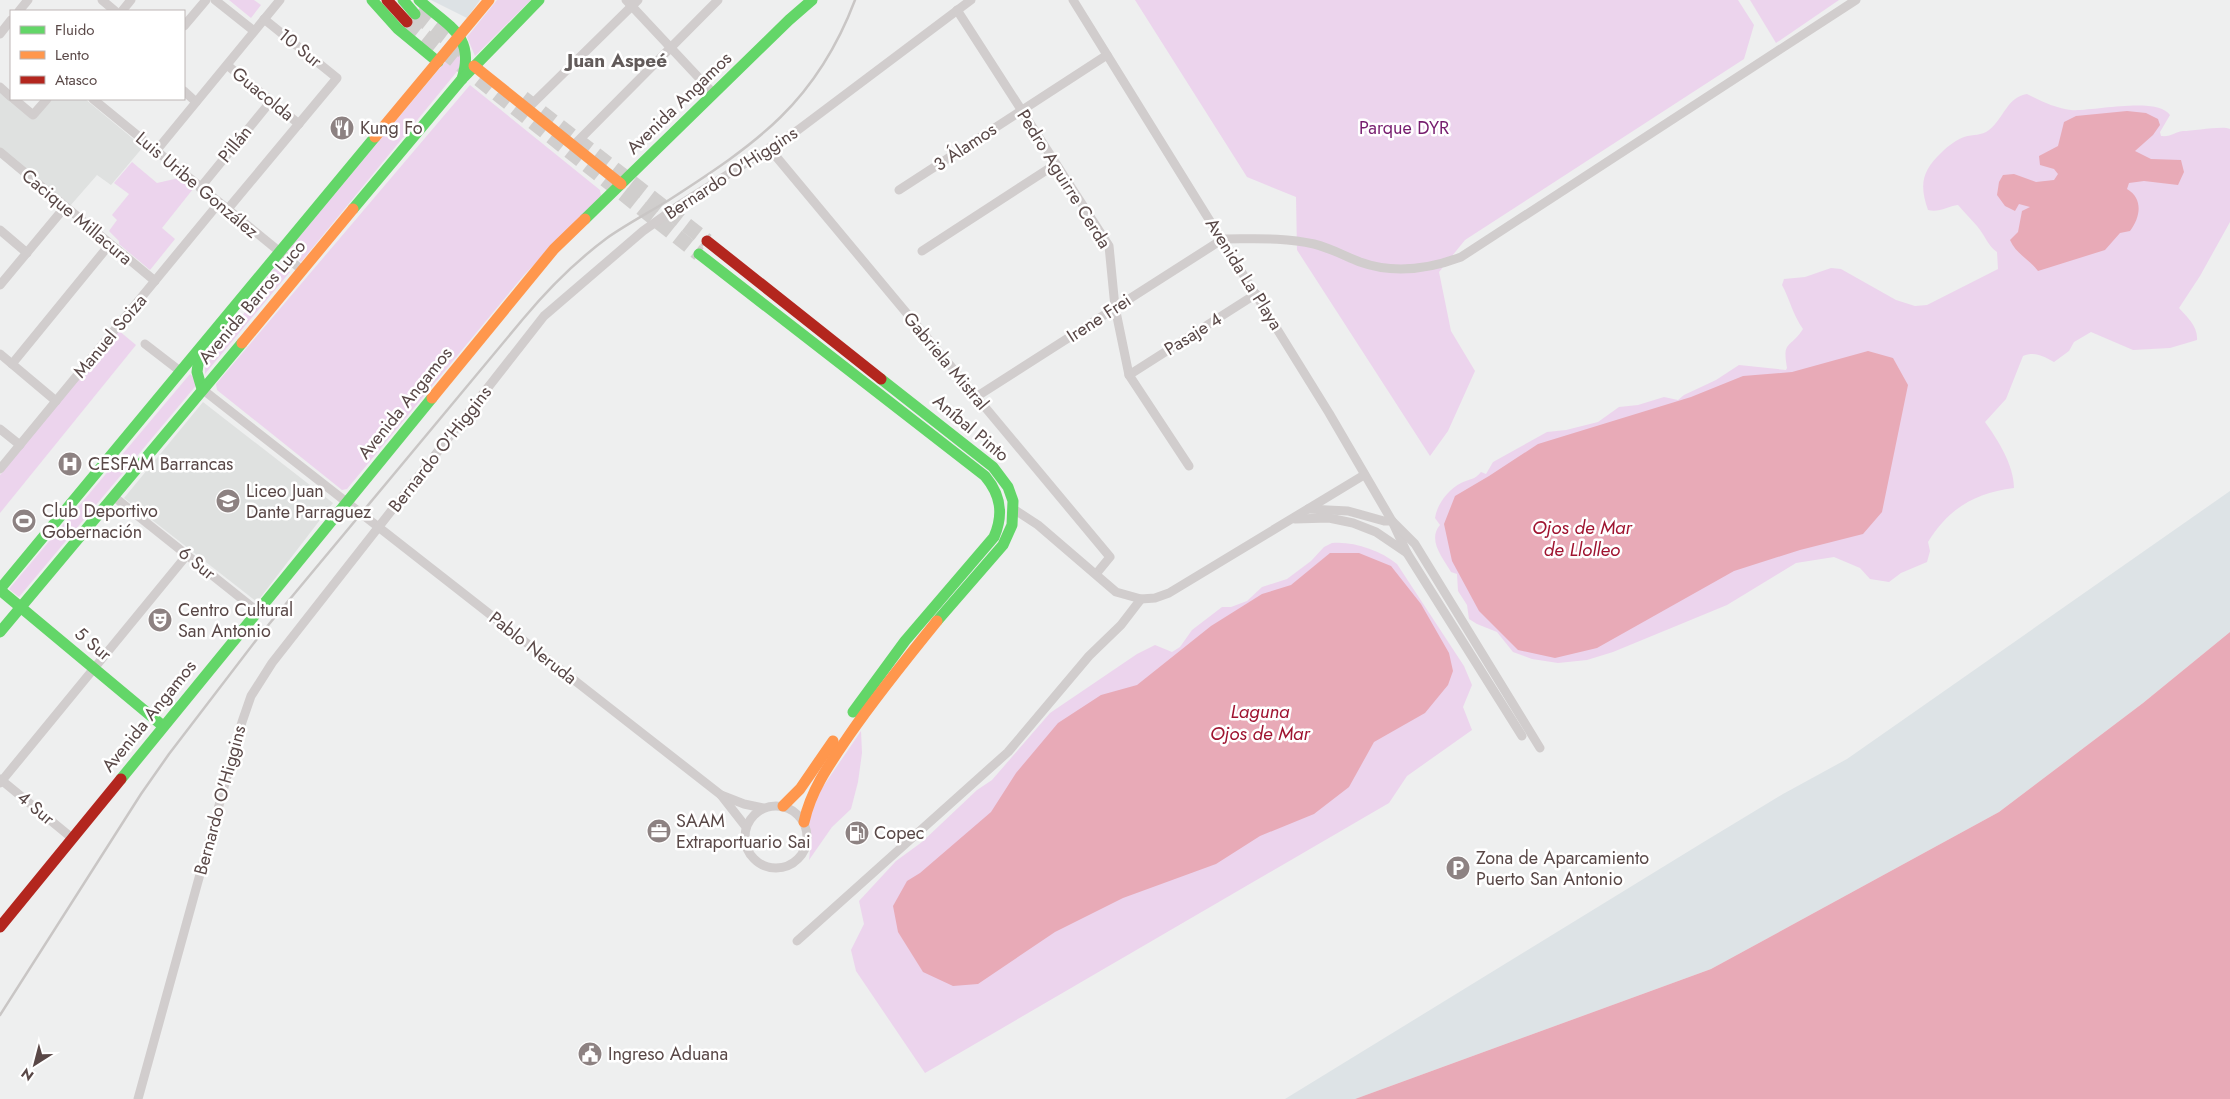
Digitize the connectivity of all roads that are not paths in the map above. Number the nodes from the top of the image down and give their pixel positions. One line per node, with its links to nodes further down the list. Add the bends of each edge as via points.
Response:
1 (28, 0): 19 (street)
2 (102, 0): 20 (street)
3 (132, 0): 21 (street)
4 (206, 0): 27 (street)
5 (215, 0): 28 (street, 10 Sur)
6 (280, 0): 24 (street)
7 (372, 0): 33 (main road, via 398,29)
8 (387, 0): 26 (main road)
9 (403, 0): 23 (main road)
10 (419, 0): 30 (main road)
11 (488, 0): 30 (main road, Avenida Barros Luco)
12 (539, 0): 35 (main road, Avenida Barros Luco)
13 (718, 0): 31 (street)
14 (812, 0): 39 (main road, Avenida Angamos)
15 (970, 0): 22 (street, Bernardo O'Higgins)
16 (1073, 0): 32 (street, Avenida La Playa)
17 (1856, 0): 61 (street, via 1461,257 1425,267 1399,268 1373,265 1300,241 1271,238)
18 (632, 2): 31 (street); 46 (street)
19 (20, 10)
20 (114, 10)
21 (123, 10)
22 (957, 10): 47 (street, Pedro Aguirre Cerda); 50 (street, Bernardo O'Higgins, via 798,130)
23 (415, 14)
24 (264, 19): 28 (street); 48 (street, 10 Sur, via 337,78)
25 (10, 21): 29 (street)
26 (406, 22)
27 (185, 25)
28 (254, 31): 34 (street)
29 (0, 34)
30 (460, 35): 33 (main road, Avenida Barros Luco); 36 (main road, via 468,54)
31 (671, 48): 39 (street); 49 (street)
32 (1107, 55): 47 (street, 3 Álamos); 61 (street, Avenida La Playa)
33 (438, 62): 65 (main road, Avenida Barros Luco)
34 (227, 65): 44 (street, Guacolda); 45 (street)
35 (474, 66): 36 (main road, Avenida Barros Luco); 46 (main road)
36 (462, 79): 68 (main road, Avenida Barros Luco)
37 (0, 88): 40 (street)
38 (185, 92): 45 (street)
39 (714, 94): 54 (main road, Avenida Angamos)
40 (10, 96)
41 (15, 100): 42 (street, via 33,115)
42 (46, 100)
43 (94, 100): 52 (street, Luis Uribe González)
44 (271, 101): 48 (street, Guacolda); 55 (street, Pillán)
45 (196, 102): 52 (street)
46 (527, 109): 49 (main road)
47 (1021, 109): 53 (street, Pedro Aguirre Cerda); 56 (street, 3 Álamos)
48 (299, 124): 59 (street)
49 (573, 146): 54 (main road)
50 (769, 148): 80 (street, Gabriela Mistral); 94 (street, Bernardo O'Higgins, via 643,231 544,316)
51 (0, 152): 58 (street, Cacique Millacura)
52 (156, 152): 55 (street, Luis Uribe González)
53 (1056, 164): 64 (street); 72 (street, Pedro Aguirre Cerda, via 1110,246)
54 (621, 184): 88 (main road, Avenida Angamos, via 554,249)
55 (200, 188): 57 (street, Luis Uribe González)
56 (899, 190)
57 (219, 203): 59 (street, Luis Uribe González); 69 (street, Manuel Soiza)
58 (65, 207): 63 (street, Cacique Millacura); 66 (street)
59 (228, 210): 65 (street, Luis Uribe González)
60 (0, 230): 66 (street)
61 (1223, 240): 71 (street, Avenida La Playa); 72 (street, Irene Frei)
62 (707, 241): 91 (main road, Aníbal Pinto, via 993,467 1009,487)
63 (110, 244): 69 (street, Cacique Millacura); 76 (street)
64 (922, 251)
65 (278, 252): 68 (street, Luis Uribe González); 74 (main road, Avenida Barros Luco)
66 (27, 253): 70 (street)
67 (700, 254): 89 (main road, Aníbal Pinto, via 985,476 995,488)
68 (302, 270): 79 (main road, Avenida Barros Luco)
69 (155, 281): 81 (street, Manuel Soiza)
70 (0, 286)
71 (1256, 294): 78 (street, Pasaje 4); 86 (street, Avenida La Playa)
72 (1116, 307): 78 (street, Pedro Aguirre Cerda); 80 (street, Irene Frei)
73 (145, 344): 77 (street)
74 (201, 346): 77 (main road, Avenida Barros Luco); 79 (main road, via 197,366)
75 (0, 354): 76 (street)
76 (12, 364): 81 (street)
77 (180, 371): 98 (main road, Avenida Barros Luco)
78 (1129, 375): 84 (street, Pedro Aguirre Cerda)
79 (202, 390): 87 (main road, Avenida Barros Luco); 88 (street, Pablo Neruda)
80 (976, 397): 97 (street, Gabriela Mistral, via 1110,557)
81 (56, 401): 83 (street, Manuel Soiza)
82 (0, 428): 83 (street)
83 (20, 445): 85 (street, Manuel Soiza)
84 (1189, 466)
85 (0, 469)
86 (1364, 475): 90 (street); 93 (street, Avenida La Playa)
87 (114, 496): 96 (street, 6 Sur); 100 (main road, Avenida Barros Luco)
88 (346, 502): 94 (street, Pablo Neruda); 101 (main road, Avenida Angamos)
89 (1000, 503): 91 (main road); 109 (main road, via 1000,524 994,537 893,656 809,778)
90 (1308, 509): 92 (street); 93 (street, via 1348,511)
91 (1014, 510): 97 (street, via 1038,525); 111 (main road, Aníbal Pinto, via 1012,526 1000,550 924,635 870,705 812,792)
92 (1290, 519): 95 (street, via 1317,517 1353,523 1387,538); 99 (street, via 1169,593)
93 (1392, 521): 95 (street, Avenida La Playa); 106 (street, via 1415,544)
94 (378, 527): 108 (street, Pablo Neruda); 116 (street, Bernardo O'Higgins, via 264,673 251,696)
95 (1406, 553): 105 (street)
96 (187, 555): 101 (street, 6 Sur); 103 (street)
97 (1096, 574): 99 (street, via 1116,592)
98 (0, 589): 100 (main road, 5 Sur)
99 (1141, 599): 115 (street, via 1008,752)
100 (21, 607): 102 (main road, Avenida Barros Luco); 103 (main road, 5 Sur)
101 (257, 611): 104 (main road, Avenida Angamos)
102 (0, 632)
103 (94, 668): 104 (main road, 5 Sur); 107 (street)
104 (163, 726): 113 (main road, Avenida Angamos)
105 (1522, 736)
106 (1540, 748)
107 (1, 781): 113 (street, 4 Sur)
108 (721, 795): 110 (street, Pablo Neruda); 112 (street, Pablo Neruda)
109 (783, 806): 110 (street); 111 (street)
110 (763, 808): 112 (street, via 752,816)
111 (804, 822): 112 (street, via 807,834 803,852 790,864 778,868 765,866 750,854 745,841)
112 (746, 827)
113 (72, 838): 114 (main road, Avenida Angamos)
114 (0, 927)
115 (797, 941)
116 (138, 1099)

